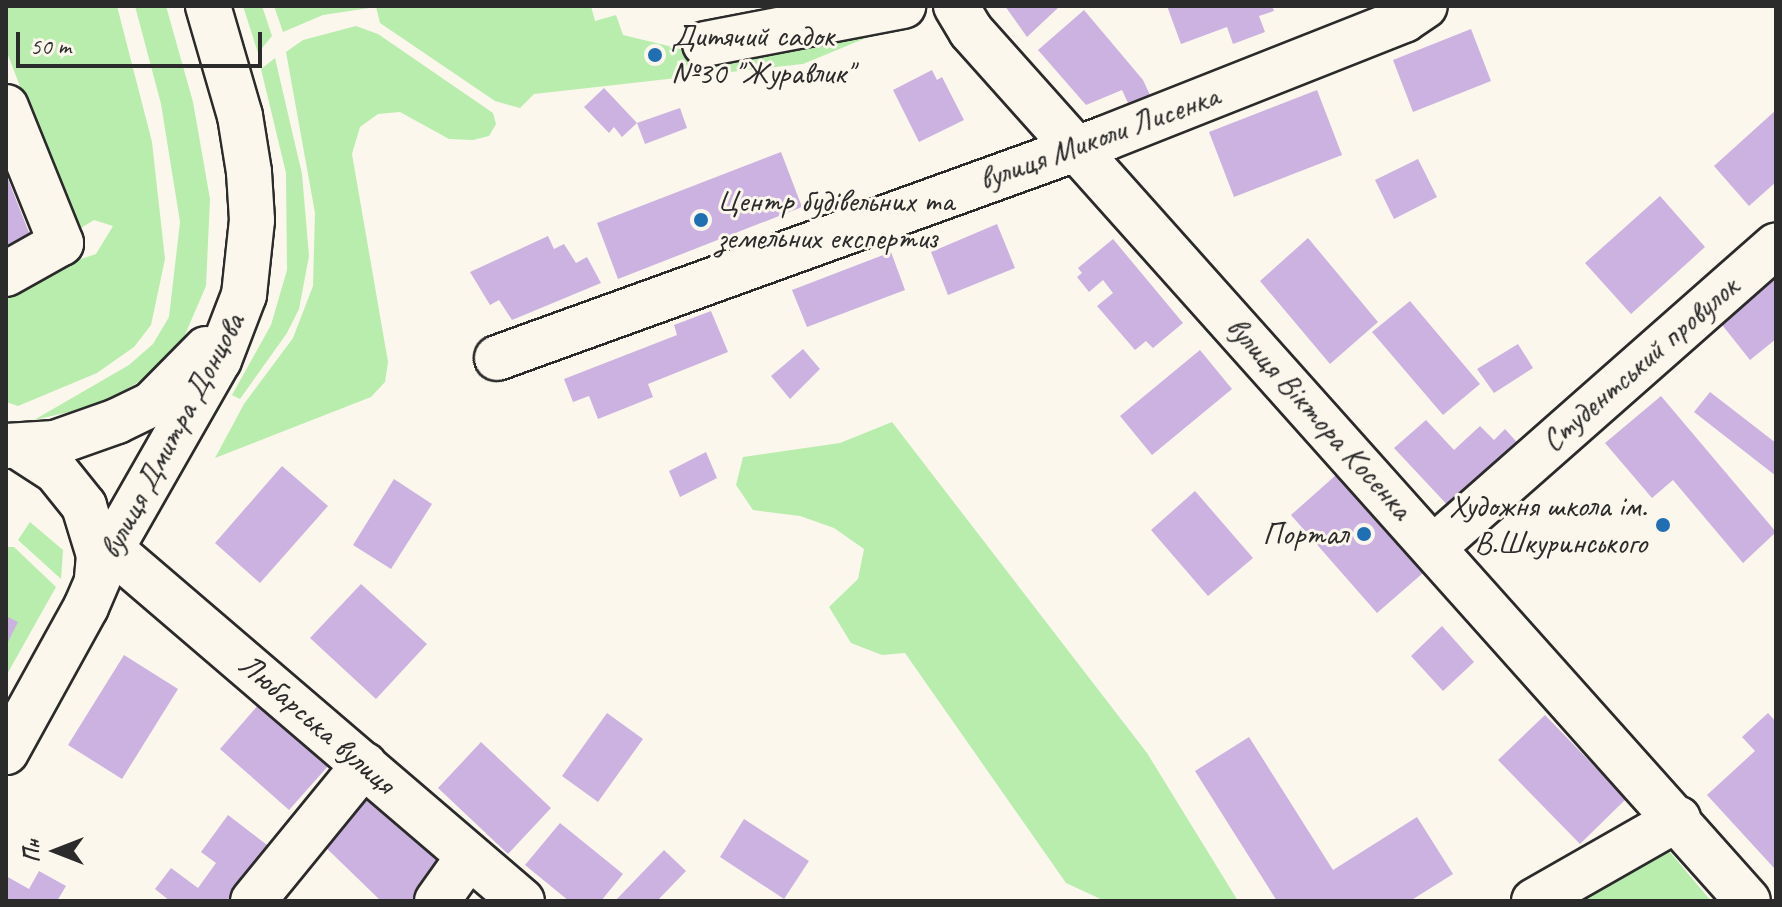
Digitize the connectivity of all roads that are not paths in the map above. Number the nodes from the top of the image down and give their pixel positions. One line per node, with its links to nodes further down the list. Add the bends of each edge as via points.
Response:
1 (208, 6): 10 (street, вулиця Дмитра Донцова, via 240,116 249,172 252,220)
2 (903, 6): 5 (street)
3 (956, 6): 7 (street, вулиця Віктора Косенка, via 971,31)
4 (1425, 6): 7 (street, вулиця Миколи Лисенка, via 1404,20)
5 (705, 44)
6 (6, 107): 9 (street, via 61,243)
7 (1078, 148): 11 (street, вулиця Миколи Лисенка); 13 (street, вулиця Віктора Косенка)
8 (1776, 245): 13 (street, Студентський провулок)
9 (6, 274)
10 (244, 295): 12 (street, via 204,350 152,404 83,434); 14 (street, вулиця Дмитра Донцова, via 219,360)
11 (497, 358)
12 (14, 447): 14 (street, via 56,471 84,506)
13 (1434, 547): 17 (street, вулиця Віктора Косенка)
14 (104, 565): 15 (street, вулиця Дмитра Донцова); 16 (street, Любарська вулиця)
15 (6, 752)
16 (364, 765): 18 (street, Любарська вулиця); 19 (street)
17 (1678, 819): 22 (street); 23 (street, вулиця Віктора Косенка)
18 (469, 856): 20 (street); 21 (street, Любарська вулиця)
19 (253, 901)
20 (437, 901)
21 (522, 901)
22 (1534, 901)
23 (1748, 901)

